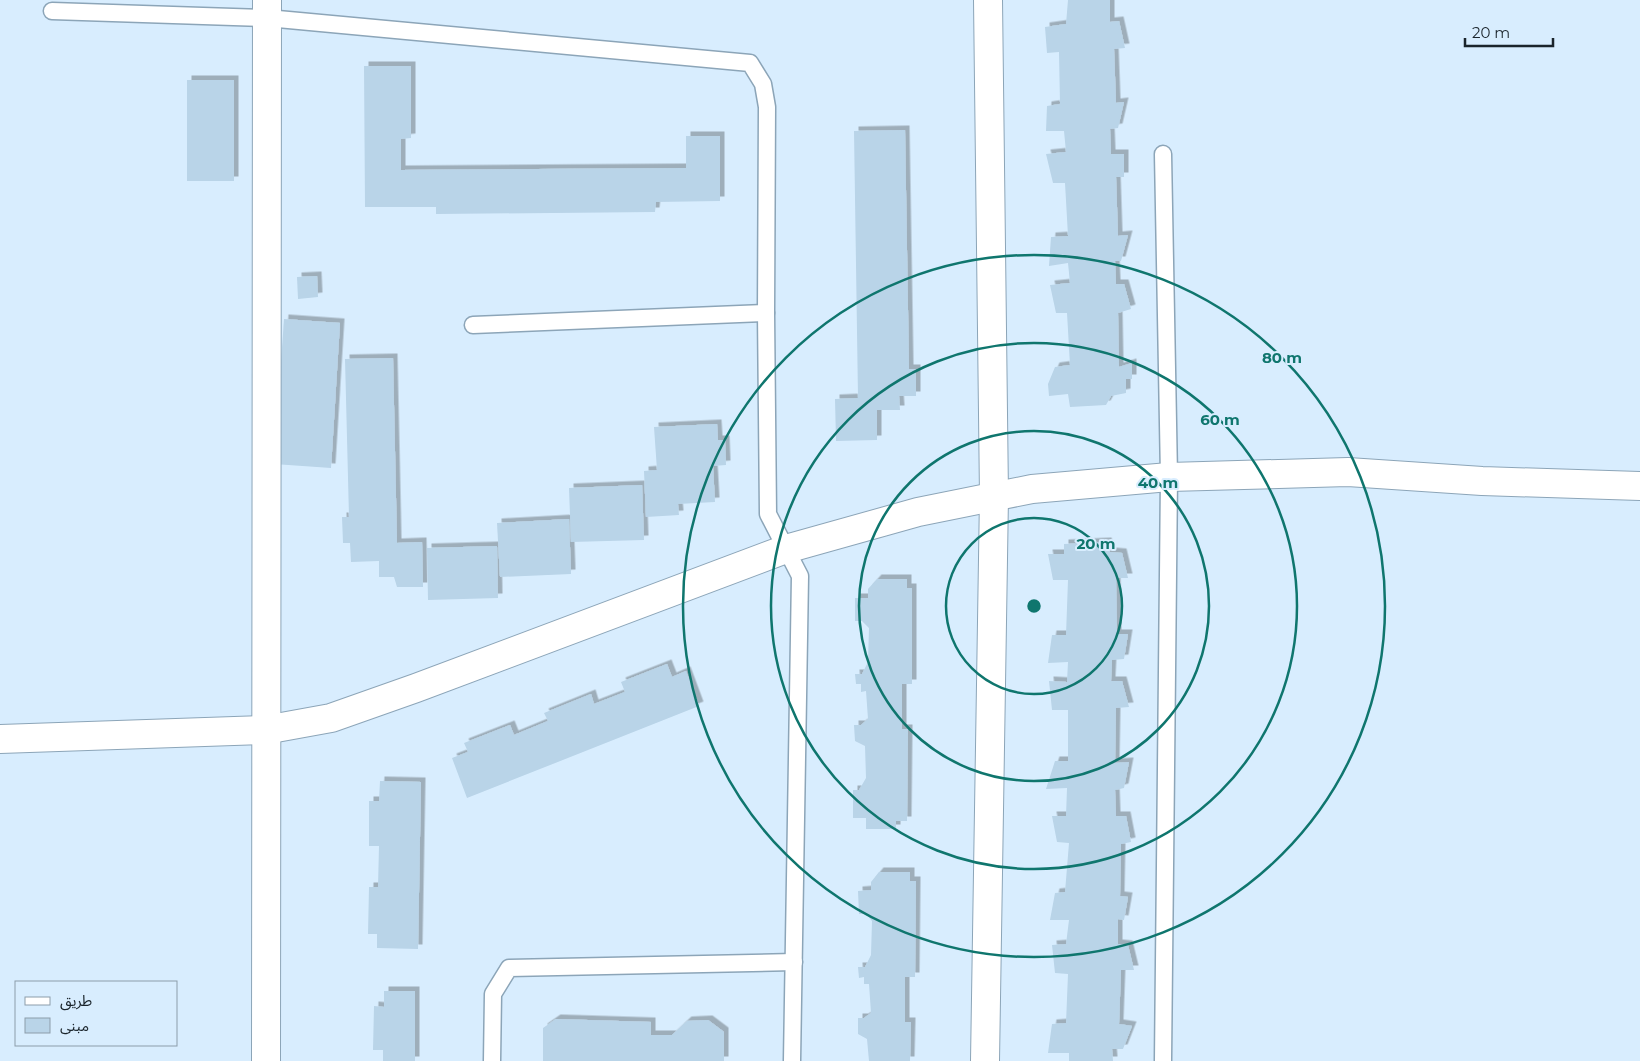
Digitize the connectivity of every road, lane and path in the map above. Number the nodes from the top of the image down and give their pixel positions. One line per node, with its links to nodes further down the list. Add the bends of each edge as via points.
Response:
1 (988, 0): 9 (street)
2 (267, 9): 3 (lane); 5 (lane, via 750,63 763,84 767,107); 11 (street)
3 (52, 11)
4 (1163, 154): 7 (lane)
5 (766, 313): 6 (lane); 10 (lane, via 768,514)
6 (474, 325)
7 (1169, 477): 8 (street, via 1348,472 1482,481); 9 (street, via 1032,489); 14 (lane)
8 (1640, 486)
9 (994, 496): 10 (street, via 918,512); 18 (street)
10 (786, 549): 11 (street, via 331,718); 13 (lane, via 800,576)
11 (265, 730): 12 (street); 15 (street)
12 (0, 739)
13 (794, 962): 16 (lane, via 509,968 492,994); 17 (lane)
14 (1163, 1060)
15 (266, 1061)
16 (492, 1061)
17 (792, 1061)
18 (985, 1061)

